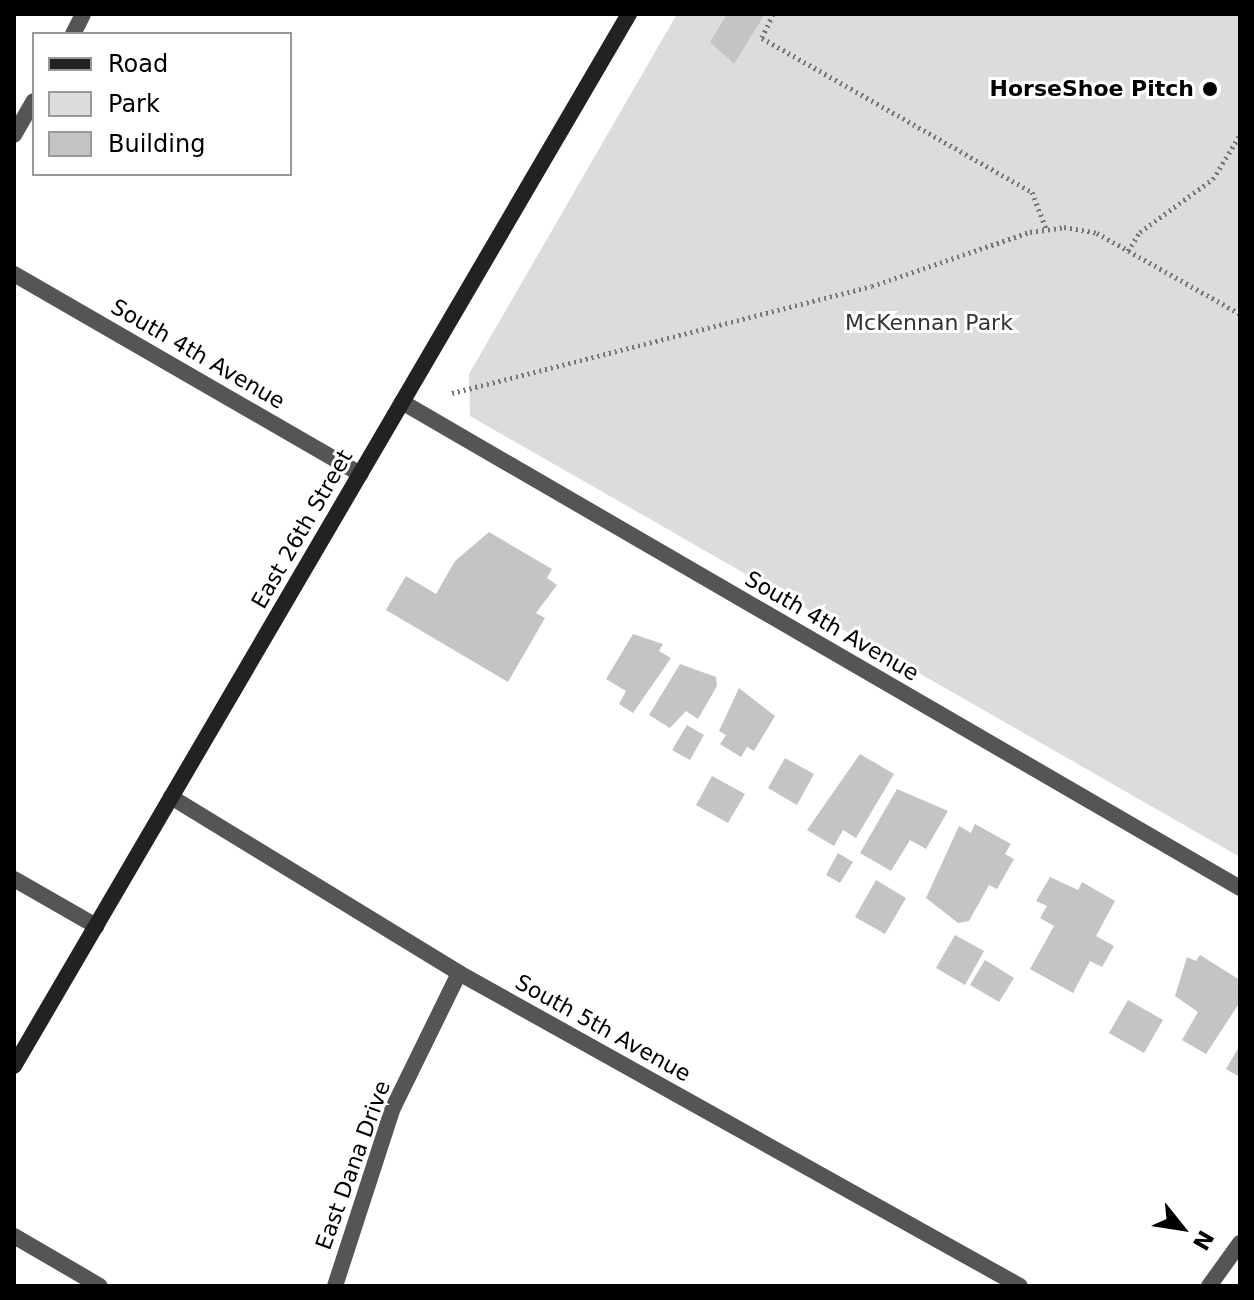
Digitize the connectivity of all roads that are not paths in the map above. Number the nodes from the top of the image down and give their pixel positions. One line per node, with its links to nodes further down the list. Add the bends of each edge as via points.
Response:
1 (83, 14): 3 (street)
2 (629, 14): 7 (main road, East 26th Street)
3 (74, 32)
4 (32, 104): 5 (street)
5 (14, 135)
6 (14, 274): 8 (street, South 4th Avenue)
7 (402, 402): 8 (main road, East 26th Street); 11 (street, South 4th Avenue)
8 (360, 474): 9 (main road, East 26th Street)
9 (171, 797): 12 (main road, East 26th Street); 13 (street, South 5th Avenue)
10 (14, 879): 12 (street)
11 (1240, 888)
12 (96, 926): 14 (main road, East 26th Street)
13 (459, 973): 18 (street, East Dana Drive, via 393,1108); 19 (street, South 5th Avenue)
14 (14, 1066)
15 (14, 1236): 17 (street)
16 (1240, 1243): 20 (street)
17 (100, 1286)
18 (335, 1286)
19 (1020, 1286)
20 (1209, 1286)

